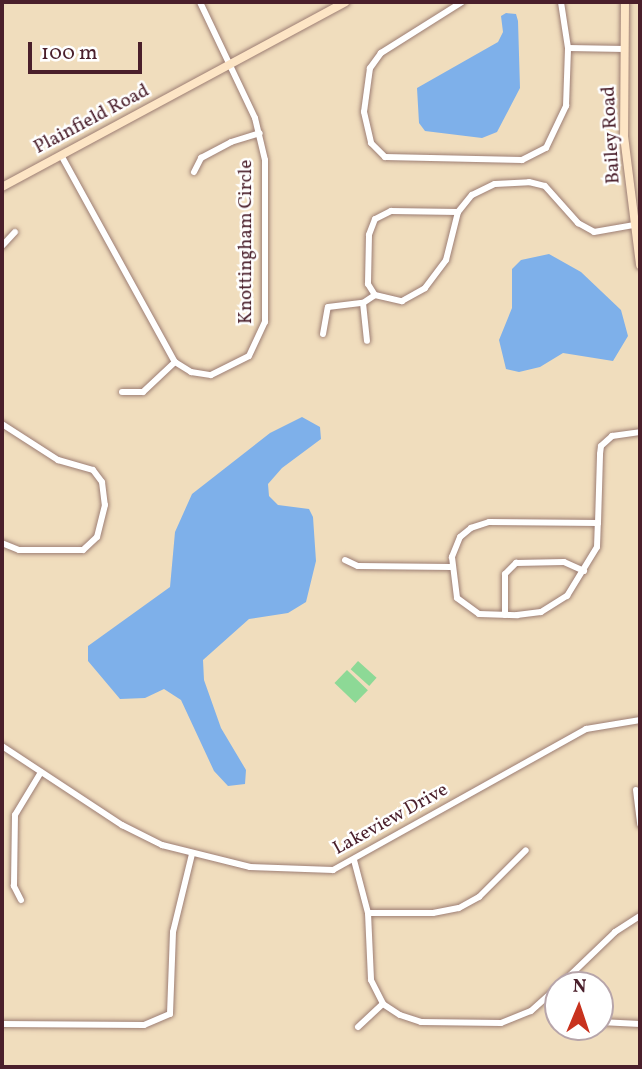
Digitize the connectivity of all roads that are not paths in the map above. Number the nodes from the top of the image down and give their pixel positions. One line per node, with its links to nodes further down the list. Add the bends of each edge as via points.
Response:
1 (200, 2): 10 (street, Knottingham Circle)
2 (322, 2): 7 (main road)
3 (345, 2): 7 (main road, Plainfield Road)
4 (462, 2): 8 (street, via 374,59 364,112 371,143 385,157 535,157 555,137 563,119)
5 (562, 2): 8 (street)
6 (625, 2): 9 (main road, Bailey Road)
7 (322, 15): 10 (main road, Plainfield Road)
8 (568, 48): 9 (street)
9 (625, 49): 16 (main road, Bailey Road, via 624,136)
10 (229, 64): 11 (street, Knottingham Circle); 12 (main road, Plainfield Road)
11 (260, 133): 13 (street, via 201,158); 24 (street, Knottingham Circle, via 267,187 262,336 249,356 216,374 197,374)
12 (61, 155): 14 (main road, Plainfield Road); 24 (street)
13 (194, 172)
14 (2, 187)
15 (458, 212): 16 (street, via 487,186 529,182 552,190 587,230 602,233); 20 (street, via 446,260 425,288 402,301); 20 (street, via 391,211 375,219 369,235 368,272)
16 (638, 224): 19 (main road, Bailey Road)
17 (15, 232): 18 (street)
18 (2, 246)
19 (640, 265)
20 (375, 295): 21 (street)
21 (363, 303): 22 (street, via 328,307); 23 (street)
22 (323, 334)
23 (367, 341)
24 (175, 362): 25 (street, via 143,392)
25 (122, 392)
26 (2, 424): 29 (street, via 58,460 93,470 102,482 105,505 97,537 83,550 19,550)
27 (640, 432): 28 (street, via 612,436 601,446)
28 (598, 523): 31 (street, via 483,523 460,537); 32 (street, via 597,547)
29 (2, 543)
30 (345, 560): 31 (street, via 358,566)
31 (451, 567): 33 (street, via 462,604 479,614)
32 (584, 571): 33 (street, via 567,596 551,607); 33 (street, via 564,562 516,563 505,573)
33 (505, 615)
34 (640, 720): 41 (street, Lakeview Drive, via 586,729)
35 (2, 746): 36 (street, Lakeview Drive)
36 (41, 772): 40 (street, Lakeview Drive, via 122,825); 42 (street, via 15,815 13,886)
37 (636, 790): 38 (street)
38 (640, 825)
39 (526, 850): 43 (street, via 479,897 459,908 433,914)
40 (192, 854): 41 (street, Lakeview Drive, via 275,869 332,870); 49 (street, via 173,932 170,1014 139,1026)
41 (355, 860): 43 (street)
42 (21, 900)
43 (368, 913): 47 (street, via 369,973)
44 (640, 916): 45 (street, via 615,932)
45 (577, 971)
46 (544, 1000): 47 (street, via 522,1016 495,1023 421,1022)
47 (383, 1004): 51 (street)
48 (614, 1023): 50 (street)
49 (2, 1024)
50 (640, 1024)
51 (359, 1027)

